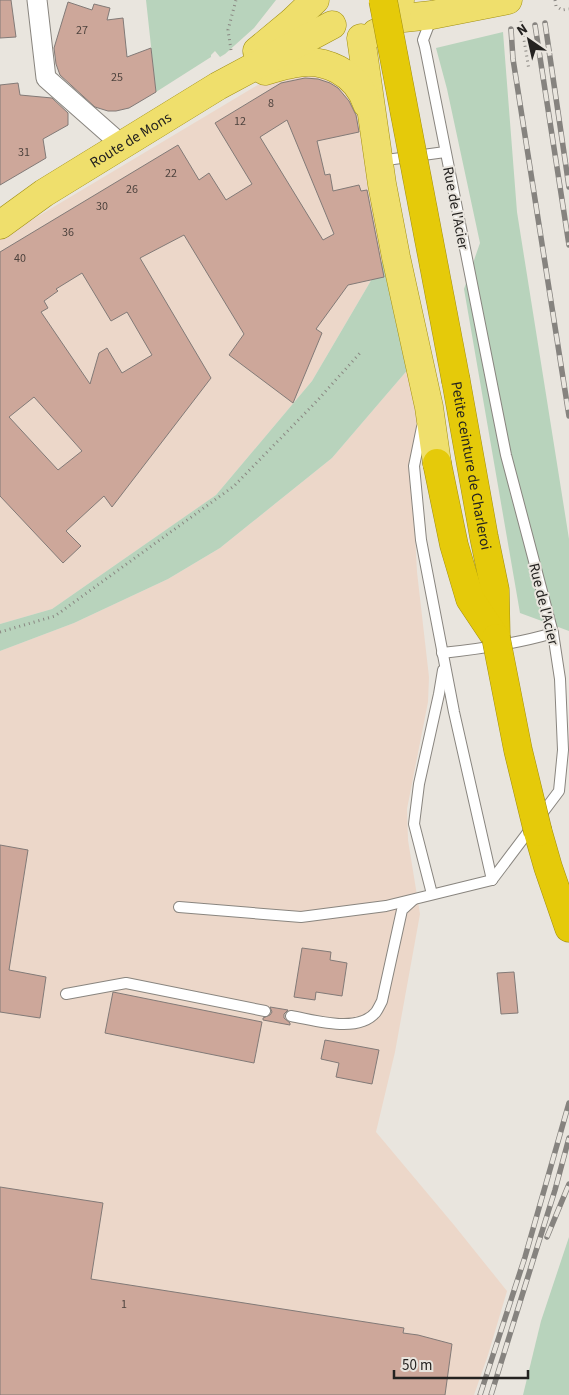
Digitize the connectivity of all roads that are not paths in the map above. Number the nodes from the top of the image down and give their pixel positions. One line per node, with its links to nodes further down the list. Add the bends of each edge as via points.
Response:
1 (37, 0): 13 (street, via 46,78)
2 (290, 0): 10 (main road)
3 (314, 0): 10 (main road, Route de Mons)
4 (323, 0): 8 (main road)
5 (392, 6): 7 (main road); 9 (main road, via 383,31); 21 (highway, Petite ceinture de Charleroi, bridge, via 484,537)
6 (514, 11): 7 (main road)
7 (428, 16): 14 (lane, Rue de l'Acier, via 423,40)
8 (332, 25): 9 (main road, via 345,34); 11 (main road, Route de Mons)
9 (361, 38): 12 (main road)
10 (265, 44): 11 (main road, Route de Mons)
11 (218, 86): 12 (main road, via 294,63 338,68 355,82 364,96); 13 (main road, Route de Mons)
12 (373, 123): 15 (main road)
13 (122, 145): 16 (main road, Route de Mons)
14 (445, 152): 15 (lane); 22 (lane, Rue de l'Acier, via 506,455)
15 (379, 161): 19 (main road, via 396,258)
16 (44, 193): 17 (main road, Route de Mons); 18 (main road, Route de Mons)
17 (0, 210)
18 (0, 225)
19 (429, 407): 20 (main road); 23 (lane, via 424,415 414,466 421,540)
20 (437, 463): 21 (highway, via 454,545)
21 (483, 595): 28 (highway, bridge, via 496,638 538,832)
22 (552, 633): 23 (lane); 24 (lane, Rue de l'Acier, via 560,679 563,750 559,791)
23 (443, 657): 24 (lane); 25 (lane, via 414,824)
24 (492, 880): 25 (lane)
25 (432, 894): 26 (lane)
26 (413, 899): 27 (lane, via 386,906 301,917); 31 (lane, via 402,910 382,1001 375,1013 362,1022 344,1024)
27 (179, 906)
28 (569, 928)
29 (66, 994): 30 (lane, via 126,983)
30 (265, 1011)
31 (291, 1016)

